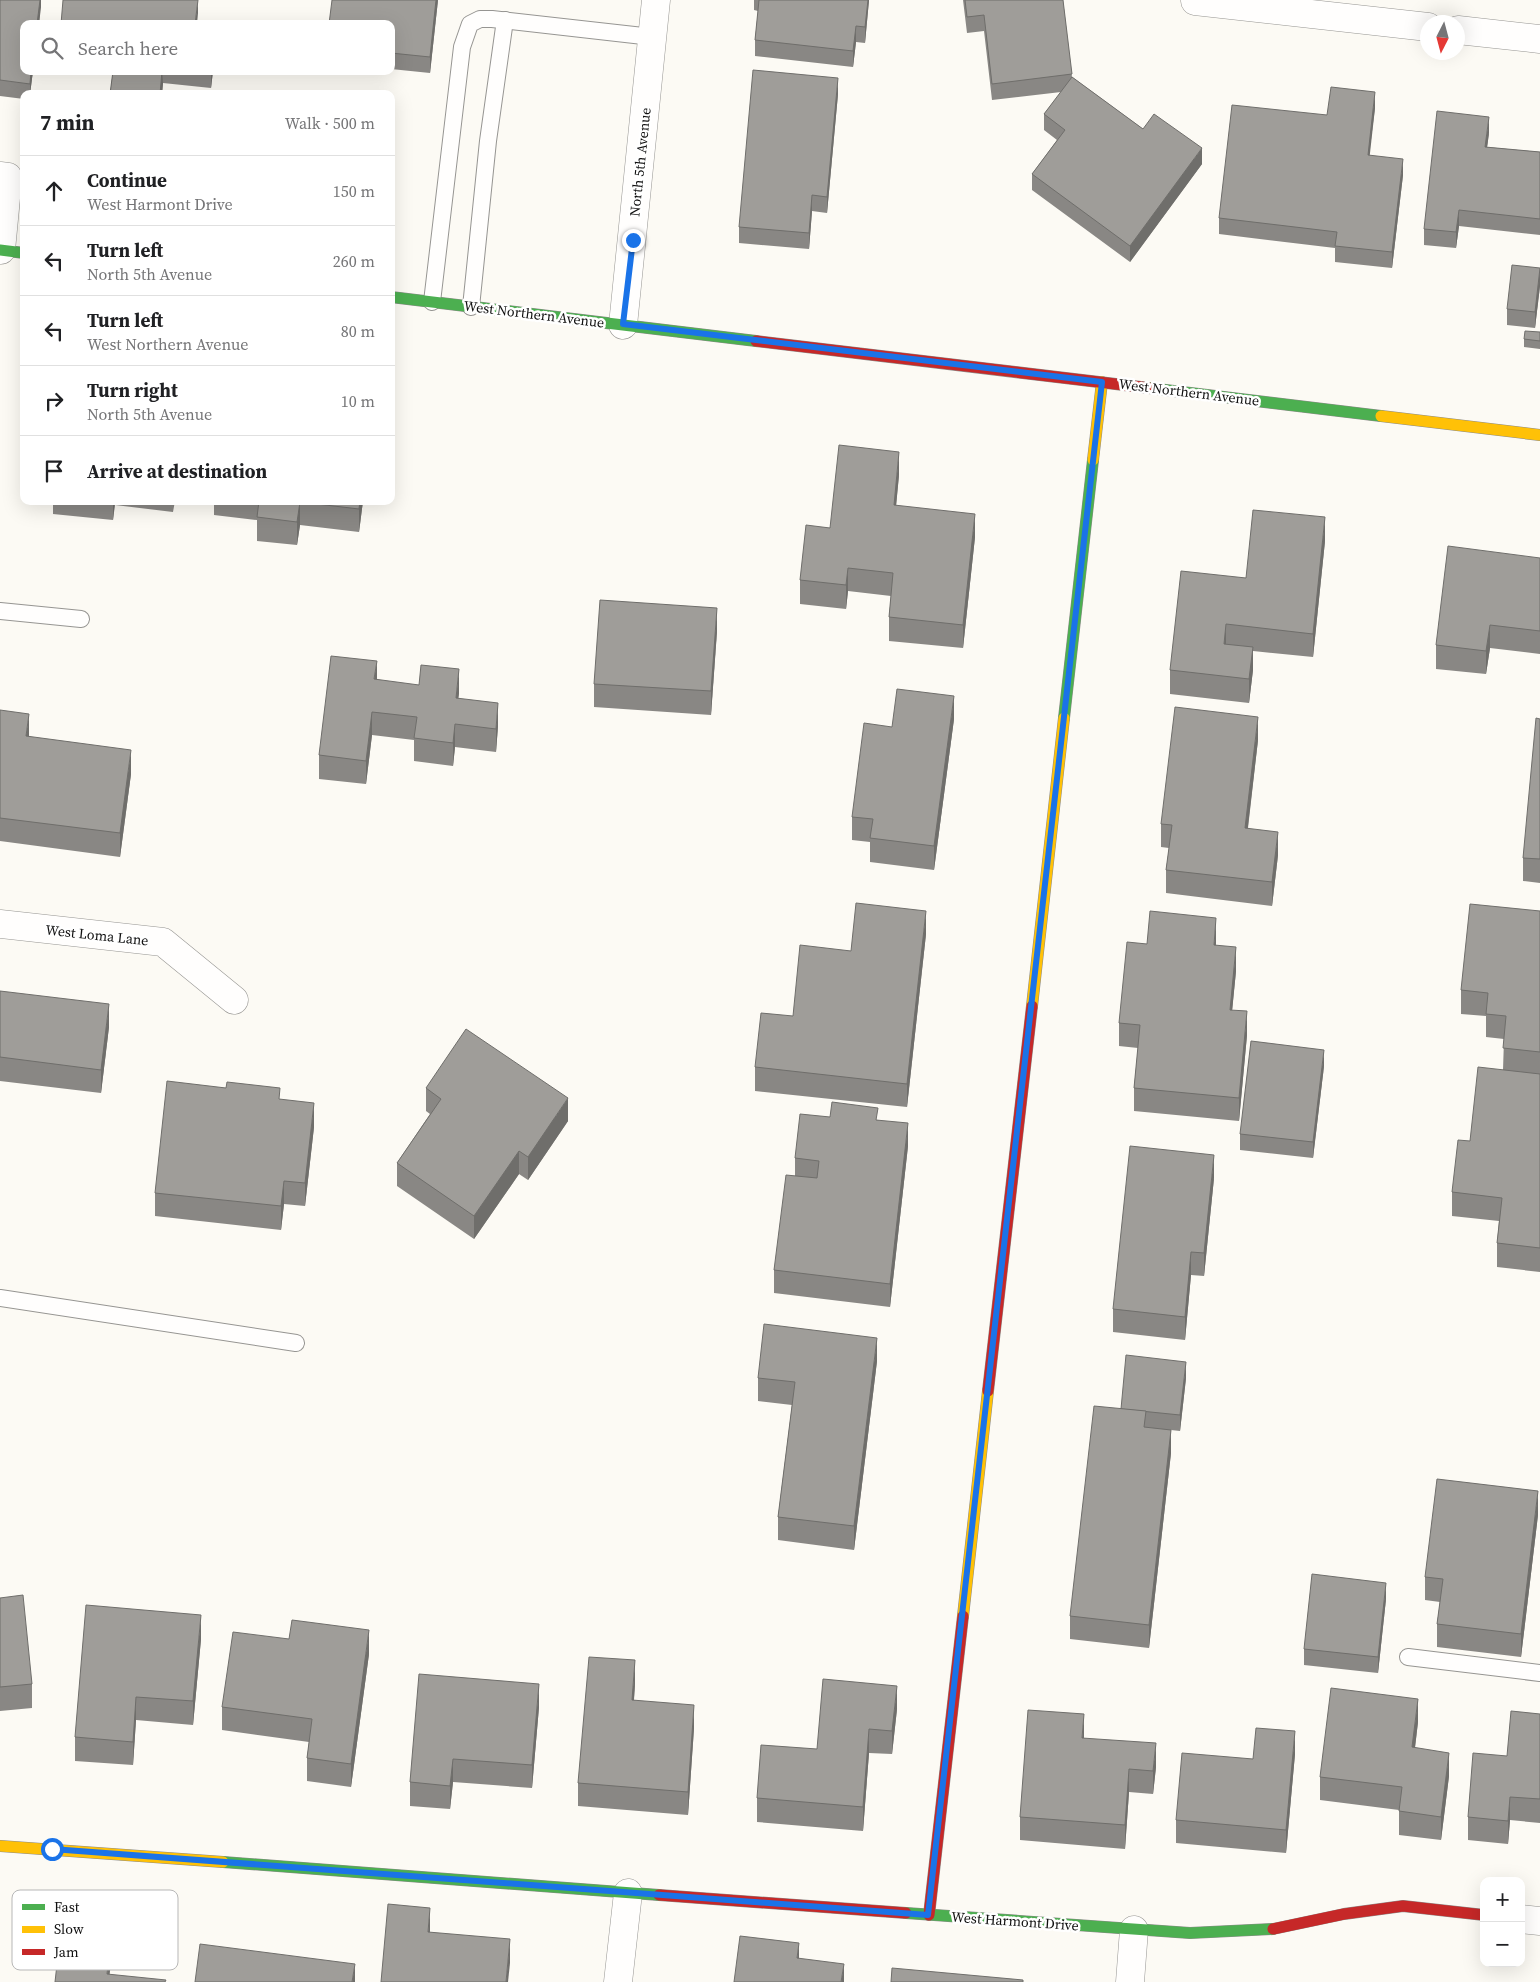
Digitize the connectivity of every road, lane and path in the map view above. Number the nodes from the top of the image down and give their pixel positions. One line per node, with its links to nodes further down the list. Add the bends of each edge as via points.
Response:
1 (656, 0): 6 (street, North 5th Avenue)
2 (1196, 0): 4 (street)
3 (505, 20): 6 (lane); 11 (lane, via 480,19 470,24 462,47); 12 (lane, via 488,141)
4 (1420, 26)
5 (1465, 31): 7 (street)
6 (652, 37): 13 (street, North 5th Avenue)
7 (1540, 39)
8 (0, 176): 9 (street, via 8,177)
9 (8, 251)
10 (395, 297): 11 (street, West Northern Avenue)
11 (432, 302): 12 (street, West Northern Avenue)
12 (471, 306): 13 (street, West Northern Avenue)
13 (623, 324): 14 (street, West Northern Avenue)
14 (1102, 382): 15 (street, West Northern Avenue); 26 (street)
15 (1540, 435)
16 (0, 611): 17 (lane)
17 (81, 619)
18 (0, 924): 19 (street, West Loma Lane, via 162,942)
19 (234, 1000)
20 (0, 1298): 21 (lane)
21 (296, 1343)
22 (1408, 1658): 23 (lane)
23 (1540, 1673)
24 (0, 1846): 25 (street, West Harmont Drive)
25 (628, 1893): 26 (street, West Harmont Drive); 31 (street)
26 (928, 1915): 30 (street, West Harmont Drive)
27 (1480, 1915): 30 (street, West Harmont Drive, via 1403,1906 1344,1914 1281,1929 1190,1933)
28 (1525, 1919): 29 (street)
29 (1540, 1921)
30 (1134, 1930): 32 (street)
31 (618, 1982)
32 (1130, 1982)

